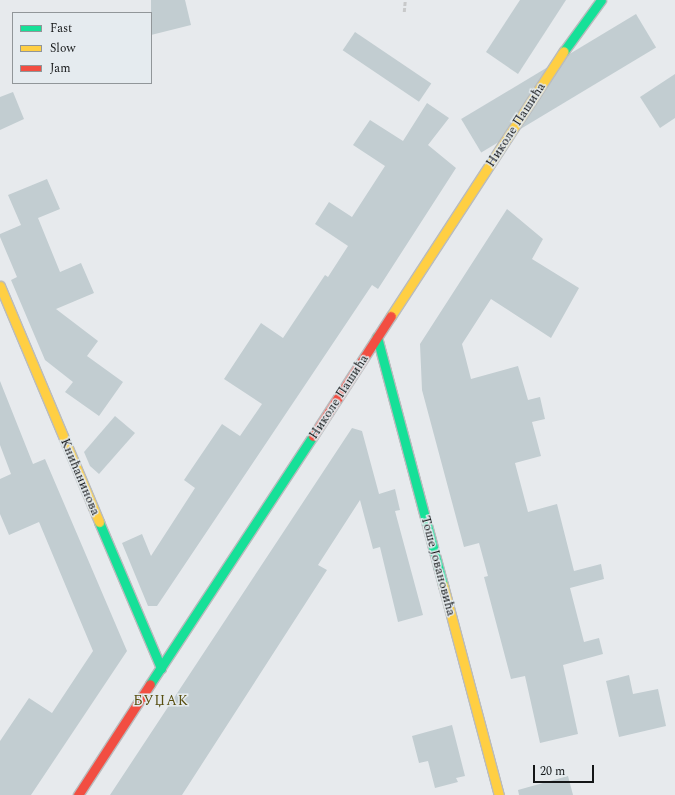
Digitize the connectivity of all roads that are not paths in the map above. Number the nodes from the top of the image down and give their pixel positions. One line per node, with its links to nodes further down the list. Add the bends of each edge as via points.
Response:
1 (601, 0): 3 (main road, Николе Пашића, via 564,52)
2 (0, 286): 4 (main road, Книћанинова)
3 (377, 338): 4 (main road, Николе Пашића); 6 (main road, Тоше Јовановића)
4 (161, 668): 5 (main road, Николе Пашића)
5 (78, 795)
6 (499, 795)

